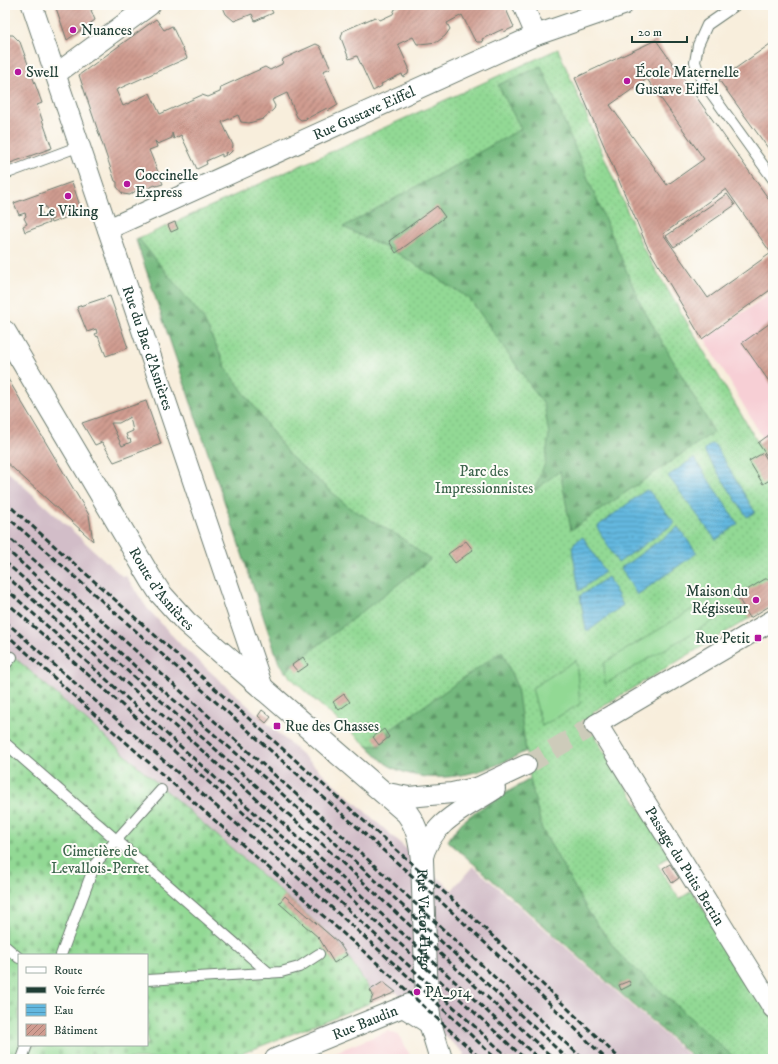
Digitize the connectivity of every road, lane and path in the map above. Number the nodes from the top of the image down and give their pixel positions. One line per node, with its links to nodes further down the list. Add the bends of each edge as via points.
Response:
1 (32, 5): 7 (street, Rue du Bac d’Asnières)
2 (150, 5): 7 (street)
3 (523, 5): 6 (street)
4 (623, 5): 6 (street, Rue Gustave Eiffel)
5 (736, 5): 10 (lane, via 707,25 698,45 695,62 701,79)
6 (536, 35): 11 (street, Rue Gustave Eiffel)
7 (56, 74): 8 (street, Rue du Bac d’Asnières)
8 (80, 146): 9 (lane); 11 (street, Rue du Bac d’Asnières)
9 (5, 174)
10 (773, 180)
11 (108, 229): 14 (street, Rue du Bac d’Asnières)
12 (5, 332): 14 (main road, Route d'Asnières, via 160,593 186,622)
13 (773, 621): 27 (street, Passage du Puits Bertin, via 596,725)
14 (264, 691): 17 (main road, Route d'Asnières)
15 (5, 743): 19 (lane)
16 (161, 790): 19 (lane)
17 (382, 792): 18 (main road, via 407,813); 18 (street, via 409,797)
18 (421, 817): 28 (main road, Rue Victor Hugo)
19 (116, 841): 21 (lane, via 95,864); 24 (lane)
20 (5, 946): 23 (lane)
21 (61, 954)
22 (320, 954): 24 (lane, via 299,967)
23 (18, 957)
24 (269, 973): 25 (lane)
25 (148, 980)
26 (408, 1006): 28 (main road); 31 (street, Rue Baudin)
27 (773, 1008)
28 (430, 1023): 32 (main road, Rue Victor Hugo)
29 (27, 1046): 30 (lane)
30 (22, 1059)
31 (275, 1059)
32 (441, 1059)

